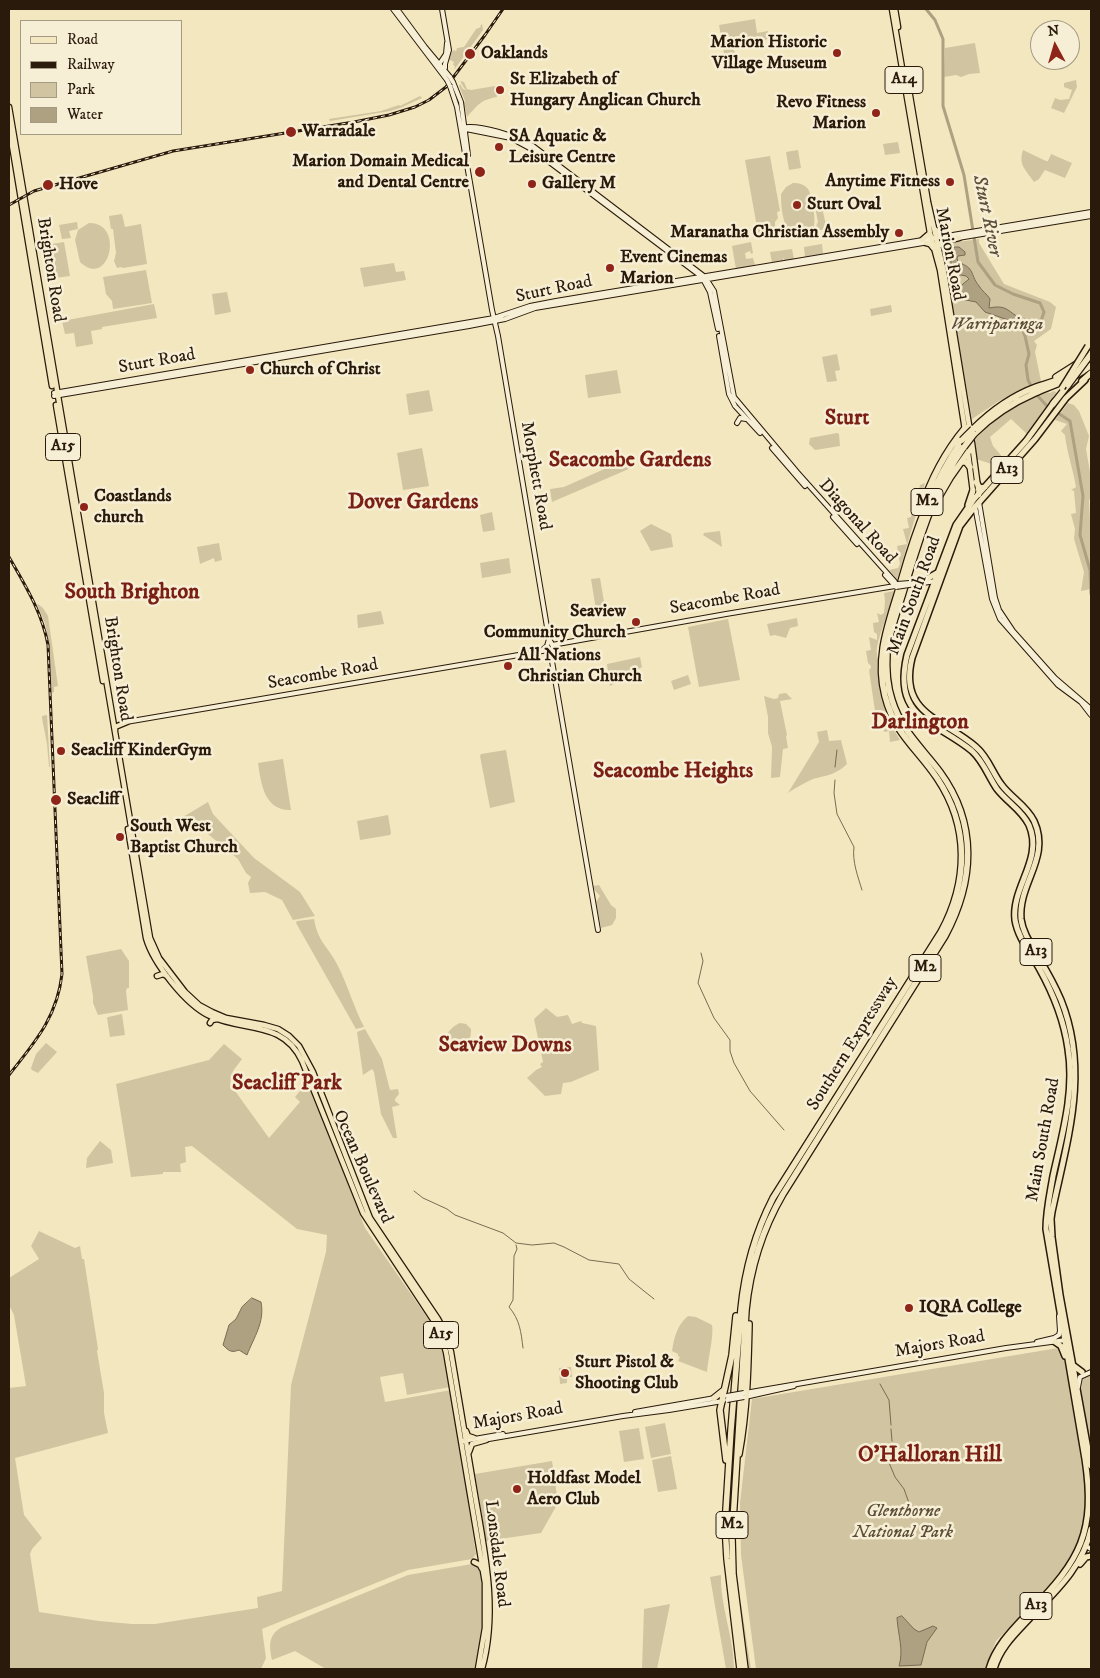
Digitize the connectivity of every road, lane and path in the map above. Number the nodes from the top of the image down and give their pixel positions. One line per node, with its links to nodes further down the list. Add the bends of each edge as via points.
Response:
1 (393, 9): 8 (main road)
2 (397, 9): 6 (main road)
3 (442, 9): 5 (main road)
4 (893, 9): 16 (main road, Marion Road / A14); 17 (main road, Marion Road / A14)
5 (447, 41): 6 (main road, via 446,54); 7 (main road, via 449,50)
6 (440, 63): 7 (main road); 8 (main road)
7 (445, 70): 8 (main road)
8 (447, 78): 9 (main road, bridge)
9 (452, 84): 11 (main road, via 459,96); 13 (main road)
10 (9, 107): 61 (main road, Brighton Road / A15)
11 (463, 116): 13 (main road); 14 (main road)
12 (9, 127): 61 (main road, Brighton Road / A15)
13 (463, 128): 14 (main road, Diagonal Road); 15 (main road, Morphett Road); 42 (main road, Morphett Road)
14 (472, 129): 15 (main road); 19 (main road, Diagonal Road, via 506,134 533,146); 21 (main road, Diagonal Road, via 511,138 530,148)
15 (466, 138): 42 (main road, Morphett Road)
16 (923, 174): 17 (main road); 24 (main road, Marion Road / A14, via 937,233)
17 (921, 181): 24 (main road, Marion Road / A14)
18 (1091, 212): 22 (main road, Sturt Road)
19 (622, 213): 21 (main road); 26 (main road, Diagonal Road)
20 (1091, 216): 22 (main road, Sturt Road)
21 (629, 223): 30 (main road, Diagonal Road)
22 (979, 233): 23 (main road, Sturt Road)
23 (971, 234): 24 (main road, Sturt Road); 25 (main road, Sturt Road)
24 (934, 238): 25 (main road, Sturt Road); 27 (main road); 27 (main road, Sturt Road); 29 (main road, Marion Road / A14)
25 (959, 238): 29 (main road, via 942,242)
26 (659, 240): 30 (main road); 31 (main road, Diagonal Road)
27 (924, 241): 28 (main road, Sturt Road); 29 (main road)
28 (889, 247): 33 (main road, Sturt Road); 35 (main road, Sturt Road)
29 (936, 248): 41 (main road, Marion Road / A14)
30 (668, 252): 32 (main road, Diagonal Road)
31 (693, 266): 33 (main road); 34 (main road, Diagonal Road)
32 (694, 271): 34 (main road, Diagonal Road); 36 (main road, via 693,276)
33 (712, 276): 34 (main road, Sturt Road)
34 (705, 278): 35 (main road, Sturt Road); 36 (main road, Sturt Road); 37 (main road, Sturt Road); 39 (main road, Diagonal Road); 63 (main road, Diagonal Road, via 714,305 729,394)
35 (718, 278): 39 (main road)
36 (687, 279): 40 (main road, Sturt Road)
37 (670, 286): 38 (main road); 40 (main road, Sturt Road)
38 (646, 288)
39 (714, 291): 62 (main road, Diagonal Road)
40 (560, 302): 43 (main road, Sturt Road, via 523,308); 45 (main road, Sturt Road)
41 (945, 304): 47 (main road, Marion Road / A14); 49 (main road, Marion Road / A14)
42 (493, 310): 43 (main road); 44 (main road); 46 (main road, Morphett Road)
43 (500, 317): 46 (main road, Sturt Road)
44 (488, 319): 46 (main road, Sturt Road); 61 (main road, Sturt Road)
45 (505, 319): 46 (main road, Sturt Road); 48 (main road)
46 (495, 320): 48 (main road, Morphett Road); 60 (main road, Sturt Road)
47 (952, 324): 49 (main road); 51 (main road, Marion Road / A14)
48 (496, 327): 89 (main road, Morphett Road)
49 (949, 328): 52 (main road, Marion Road / A14)
50 (1090, 346): 58 (highway, bridge); 59 (highway, via 1074,366)
51 (957, 350): 52 (main road, via 956,356); 55 (main road, Marion Road / A14)
52 (952, 356): 55 (main road, Marion Road / A14)
53 (1091, 356): 58 (highway, bridge); 59 (highway, Southern Expressway / M2, via 1067,376)
54 (1091, 367): 59 (highway, Southern Expressway / M2, via 1079,375)
55 (958, 371): 67 (main road, Marion Road / A14, via 963,413)
56 (1091, 374): 57 (highway)
57 (1082, 381): 64 (highway, Main South Road / A13)
58 (1065, 387): 64 (highway)
59 (1037, 389): 67 (highway, Southern Expressway / M2)
60 (63, 395): 61 (main road)
61 (56, 396): 91 (main road, Brighton Road / A15); 95 (main road, Brighton Road / A15)
62 (734, 397): 63 (main road); 65 (main road, Diagonal Road)
63 (736, 406): 65 (main road, Diagonal Road)
64 (1055, 406): 68 (highway, Main South Road / A13)
65 (751, 421): 66 (main road, via 740,418); 86 (main road, Diagonal Road)
66 (737, 423)
67 (971, 430): 69 (main road, Marion Road / A14); 70 (highway, Southern Expressway / M2, bridge); 71 (main road, Marion Road / A14); 82 (highway, via 944,456 928,489)
68 (1034, 436): 75 (highway, Main South Road / A13); 77 (highway, Main South Road / A13)
69 (971, 441): 71 (highway); 74 (main road, Marion Road / A14)
70 (963, 444): 81 (highway, Southern Expressway / M2, via 939,486); 82 (highway, Southern Expressway / M2, via 949,459 930,494)
71 (968, 453): 72 (highway, M2); 73 (main road, Marion Road / A14)
72 (962, 462): 73 (highway); 81 (highway, M2, via 939,497)
73 (970, 467): 76 (main road, Marion Road / A14)
74 (976, 482): 75 (highway, A13, via 980,488); 77 (main road, Marion Road / A14)
75 (986, 486): 77 (highway, Main South Road / A13)
76 (973, 490): 77 (main road, Marion Road / A14); 78 (highway, A13)
77 (977, 500): 78 (highway, Main South Road / A13); 79 (main road); 80 (main road)
78 (967, 512): 79 (main road); 83 (highway, Main South Road / A13, via 956,525); 84 (highway, Main South Road / A13)
79 (977, 516): 80 (main road)
80 (983, 542): 90 (main road, via 995,598 1006,622 1055,678); 92 (main road, via 992,599 1000,619 1058,685 1081,702)
81 (919, 544): 111 (highway, Southern Expressway / M2, via 890,637 887,678 902,723 947,782 960,812 968,851 964,890 957,913 944,936 778,1202 757,1252)
82 (904, 570): 110 (highway, Southern Expressway / M2, via 884,637 881,679 888,707 898,728 937,777 952,804 962,851 959,888 940,932 773,1198 752,1249)
83 (938, 572): 84 (highway, Main South Road / A13); 85 (highway)
84 (937, 580): 85 (main road, Seacombe Road); 87 (highway, Main South Road / A13); 88 (highway, Main South Road / A13)
85 (925, 582): 86 (main road, Seacombe Road, bridge); 87 (highway)
86 (896, 586): 89 (main road, Seacombe Road, via 717,615 559,644)
87 (930, 592): 88 (highway, Main South Road / A13)
88 (920, 629): 105 (highway, Main South Road / A13, via 910,671 917,702 933,719 981,752 1003,787 1026,809 1035,825 1039,851 1023,894 1022,922 1068,1020 1075,1064)
89 (550, 649): 93 (main road, Seacombe Road); 97 (main road, Morphett Road)
90 (1091, 709)
91 (111, 714): 94 (main road); 95 (main road, Brighton Road / A15)
92 (1091, 716)
93 (127, 722): 94 (main road, Seacombe Road); 96 (main road, via 115,727)
94 (118, 724): 95 (main road, Seacombe Road)
95 (111, 725): 96 (main road, Brighton Road / A15); 98 (main road, Brighton Road / A15)
96 (114, 736): 98 (main road, Brighton Road / A15)
97 (598, 930)
98 (149, 941): 99 (main road, Ocean Boulevard / A15); 106 (main road, Ocean Boulevard / A15, via 185,992 205,1009 226,1018 271,1027 295,1041 307,1058)
99 (161, 967): 100 (main road, Ocean Boulevard / A15); 100 (main road, via 158,975 163,974)
100 (170, 979): 101 (main road, Ocean Boulevard / A15)
101 (203, 1012): 102 (main road, Ocean Boulevard / A15); 102 (main road, via 210,1022)
102 (218, 1019): 104 (main road, Ocean Boulevard / A15, via 270,1030 286,1040 299,1054)
103 (304, 1083): 104 (main road, via 310,1083)
104 (314, 1091): 107 (main road, Ocean Boulevard / A15)
105 (1071, 1103): 108 (highway, Main South Road / A13); 109 (highway, Main South Road / A13, via 1047,1208)
106 (325, 1106): 107 (main road, via 322,1105); 125 (main road, Ocean Boulevard / A15, via 370,1218 443,1327 451,1352)
107 (323, 1114): 125 (main road, Ocean Boulevard / A15, via 366,1220 441,1335)
108 (1051, 1228): 109 (highway, via 1048,1230); 113 (highway, Main South Road / A13)
109 (1049, 1251): 112 (highway, Main South Road / A13)
110 (745, 1279): 121 (highway, via 737,1308); 132 (highway, Southern Expressway / M2)
111 (749, 1288): 123 (highway, via 749,1388); 132 (highway, Southern Expressway / M2)
112 (1060, 1313): 113 (highway, Main South Road / A13); 115 (main road, A13, via 1059,1335)
113 (1066, 1340): 114 (main road, Majors Road); 116 (highway, Main South Road / A13)
114 (1055, 1342): 115 (main road, Majors Road); 116 (highway, A13, via 1061,1346)
115 (1028, 1345): 120 (main road, Majors Road)
116 (1071, 1367): 118 (highway); 119 (highway, Main South Road / A13)
117 (1091, 1371): 118 (main road); 122 (main road, via 1080,1377)
118 (1082, 1372): 119 (main road)
119 (1072, 1374): 122 (highway, Main South Road / A13); 135 (highway, Main South Road / A13, via 1089,1487 1089,1511)
120 (816, 1380): 123 (main road, Majors Road); 123 (main road, Majors Road, via 771,1393)
121 (726, 1385): 124 (highway); 124 (highway)
122 (1078, 1392): 131 (highway, Main South Road / A13)
123 (746, 1394): 124 (main road, Majors Road, bridge); 132 (highway, via 742,1439)
124 (722, 1399): 126 (main road, Majors Road); 132 (highway, via 720,1410)
125 (461, 1423): 127 (main road, via 467,1435); 129 (main road, Ocean Boulevard / A15)
126 (560, 1425): 127 (main road, Majors Road); 128 (main road, Majors Road)
127 (474, 1438): 129 (main road, Majors Road)
128 (486, 1440): 129 (main road, Majors Road); 130 (main road, via 471,1446)
129 (464, 1442): 130 (main road, Lonsdale Road / A15); 133 (main road, Lonsdale Road / A15)
130 (470, 1463): 133 (main road, Lonsdale Road / A15)
131 (1091, 1466)
132 (731, 1480): 148 (highway, Southern Expressway / M2, via 725,1525); 149 (highway, Southern Expressway / M2, via 733,1566)
133 (474, 1504): 136 (main road, Lonsdale Road / A15)
134 (1091, 1529): 137 (highway, A13)
135 (1082, 1541): 137 (highway); 141 (highway, Main South Road / A13)
136 (481, 1544): 139 (main road, Lonsdale Road); 142 (main road, Lonsdale Road / A15); 143 (main road, via 474,1561 481,1566)
137 (1089, 1547): 140 (highway, A13); 141 (highway, via 1083,1547)
138 (1091, 1556): 140 (highway)
139 (482, 1560): 142 (main road); 143 (main road, Lonsdale Road)
140 (1074, 1570): 151 (highway, A13, via 1008,1640)
141 (1065, 1573): 150 (highway, Main South Road / A13, via 1005,1638)
142 (488, 1574): 144 (main road, Lonsdale Road / A15)
143 (484, 1579): 145 (main road, Lonsdale Road)
144 (490, 1629): 145 (main road, via 486,1630); 147 (main road, Lonsdale Road / A15)
145 (484, 1638): 146 (main road, Lonsdale Road)
146 (478, 1669)
147 (482, 1669)
148 (740, 1669)
149 (745, 1669)
150 (989, 1669)
151 (994, 1669)

